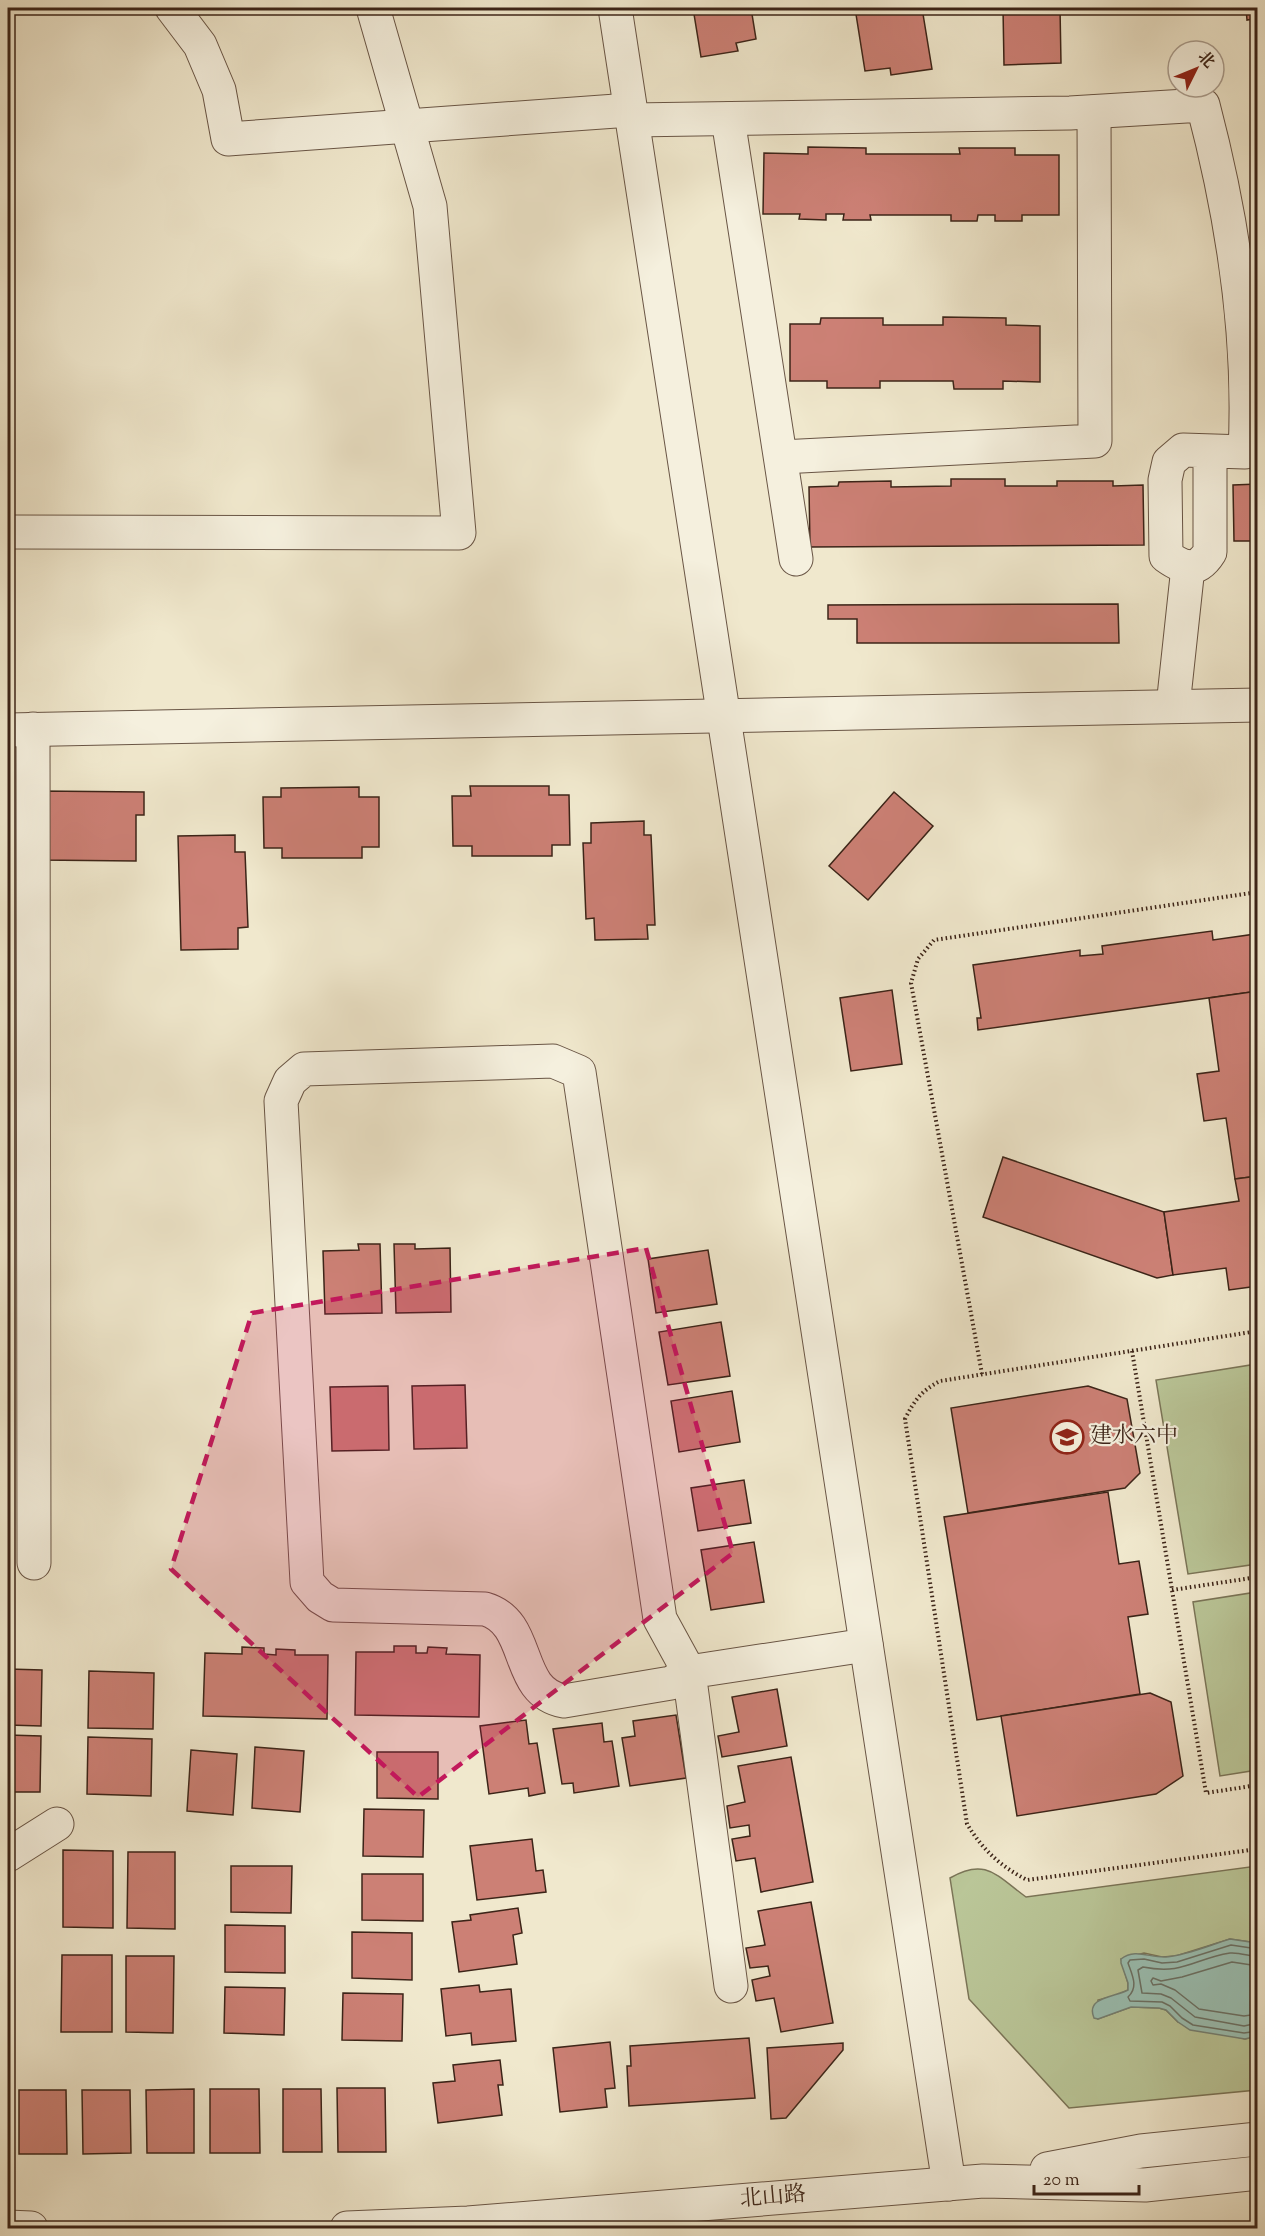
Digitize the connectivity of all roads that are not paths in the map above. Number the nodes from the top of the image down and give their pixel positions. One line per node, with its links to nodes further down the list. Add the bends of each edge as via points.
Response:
1 (172, 8): 7 (street, via 200,45 219,90 228,139)
2 (373, 8): 7 (street)
3 (615, 8): 5 (street)
4 (1094, 112): 6 (street); 8 (street, via 1203,105); 10 (street, via 1095,441)
5 (631, 115): 6 (street); 7 (street); 16 (street)
6 (728, 119): 10 (street)
7 (408, 126): 11 (street, via 430,206 459,533)
8 (1247, 260): 9 (street, via 1245,452)
9 (1210, 451): 13 (street, via 1210,552 1205,560); 13 (street, via 1183,450 1169,462 1165,480 1166,556 1179,566)
10 (781, 457): 12 (street)
11 (8, 532)
12 (796, 559)
13 (1188, 567): 15 (street)
14 (1257, 705): 15 (street)
15 (1173, 706): 16 (street)
16 (723, 714): 17 (street); 19 (street)
17 (20, 729): 18 (street)
18 (34, 1563)
19 (866, 1646): 20 (street); 27 (street)
20 (689, 1672): 20 (street, via 660,1619 579,1072 553,1061 304,1069 290,1081 281,1101 307,1582 333,1605 493,1611 514,1632 534,1684 555,1699 564,1701 671,1683); 23 (street)
21 (57, 1824): 22 (street)
22 (8, 1855)
23 (731, 1986)
24 (1257, 2139): 26 (street, 北山路, via 1141,2151)
25 (1257, 2173): 26 (street, 北山路, via 1145,2185)
26 (983, 2181): 27 (street, 北山路)
27 (949, 2184): 30 (street, 北山路, via 468,2223)
28 (8, 2227): 29 (street)
29 (32, 2229)
30 (346, 2229)

